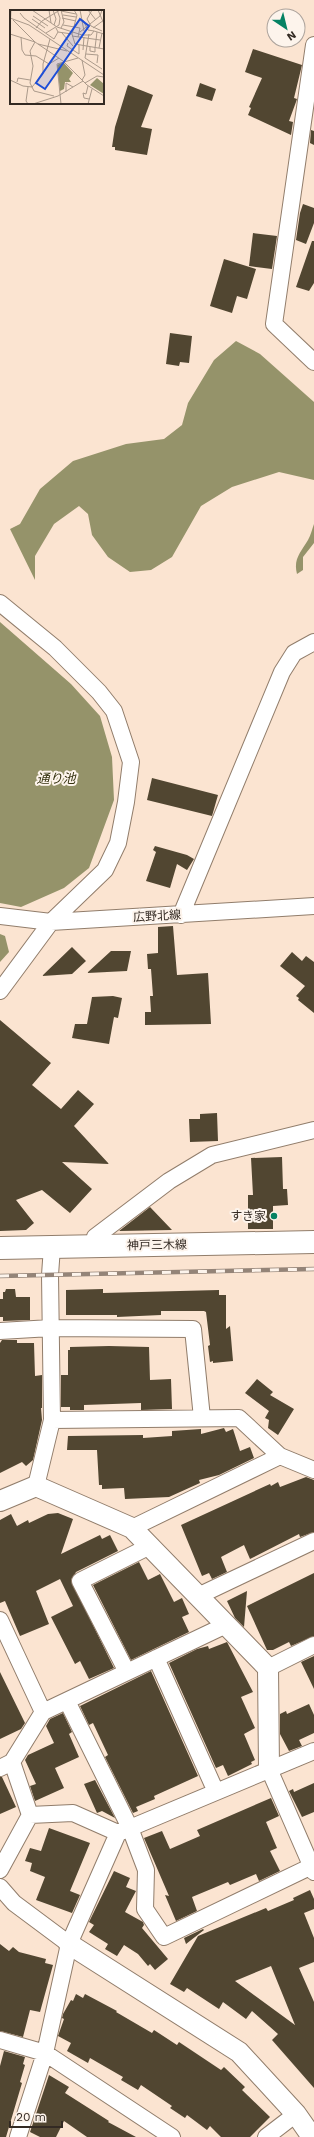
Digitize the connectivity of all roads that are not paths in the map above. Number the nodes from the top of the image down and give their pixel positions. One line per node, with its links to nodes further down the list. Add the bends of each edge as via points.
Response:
1 (314, 45): 2 (street, via 274,324)
2 (314, 362)
3 (0, 603): 8 (street, via 56,648 100,692 114,711 131,762 118,843 105,870)
4 (314, 642): 6 (street, via 294,653 282,672)
5 (314, 906): 6 (street, 広野北線)
6 (181, 915): 8 (street, 広野北線)
7 (0, 916): 8 (street, 広野北線)
8 (51, 922): 9 (street)
9 (0, 991)
10 (314, 1130): 12 (street, via 212,1155 169,1181 95,1237)
11 (314, 1242): 12 (main road, 神戸三木線)
12 (95, 1246): 13 (main road, 神戸三木線)
13 (52, 1247): 14 (main road, 神戸三木線); 15 (street)
14 (0, 1248)
15 (51, 1328): 16 (street); 17 (street, via 193,1329); 18 (street)
16 (0, 1331)
17 (202, 1418): 18 (street); 19 (street, via 239,1418)
18 (52, 1420): 21 (street)
19 (280, 1456): 20 (street); 23 (street)
20 (314, 1470)
21 (36, 1486): 22 (street); 23 (street)
22 (0, 1501)
23 (132, 1528): 25 (street)
24 (314, 1541): 26 (street)
25 (150, 1546): 26 (street); 32 (street, via 80,1581)
26 (198, 1596): 28 (street)
27 (0, 1620): 34 (street)
28 (226, 1625): 30 (street); 31 (street)
29 (314, 1645): 31 (street)
30 (156, 1658): 32 (street); 38 (street)
31 (268, 1668): 37 (street)
32 (127, 1672): 33 (street)
33 (67, 1701): 34 (street); 40 (street)
34 (43, 1712): 36 (street)
35 (314, 1751): 37 (street)
36 (6, 1765): 39 (street)
37 (269, 1769): 38 (street); 41 (street)
38 (216, 1792): 40 (street)
39 (30, 1815): 40 (street, via 73,1813); 42 (street)
40 (124, 1831): 41 (street, via 146,1870 145,1909 164,1937); 44 (street)
41 (313, 1867)
42 (0, 1870)
43 (0, 1887): 44 (street, via 14,1903)
44 (68, 1944): 46 (street); 47 (street, via 239,2052)
45 (0, 2040): 46 (street)
46 (44, 2053): 48 (street); 49 (street)
47 (296, 2114): 50 (street); 51 (street)
48 (18, 2137)
49 (172, 2137)
50 (266, 2137)
51 (312, 2137)

